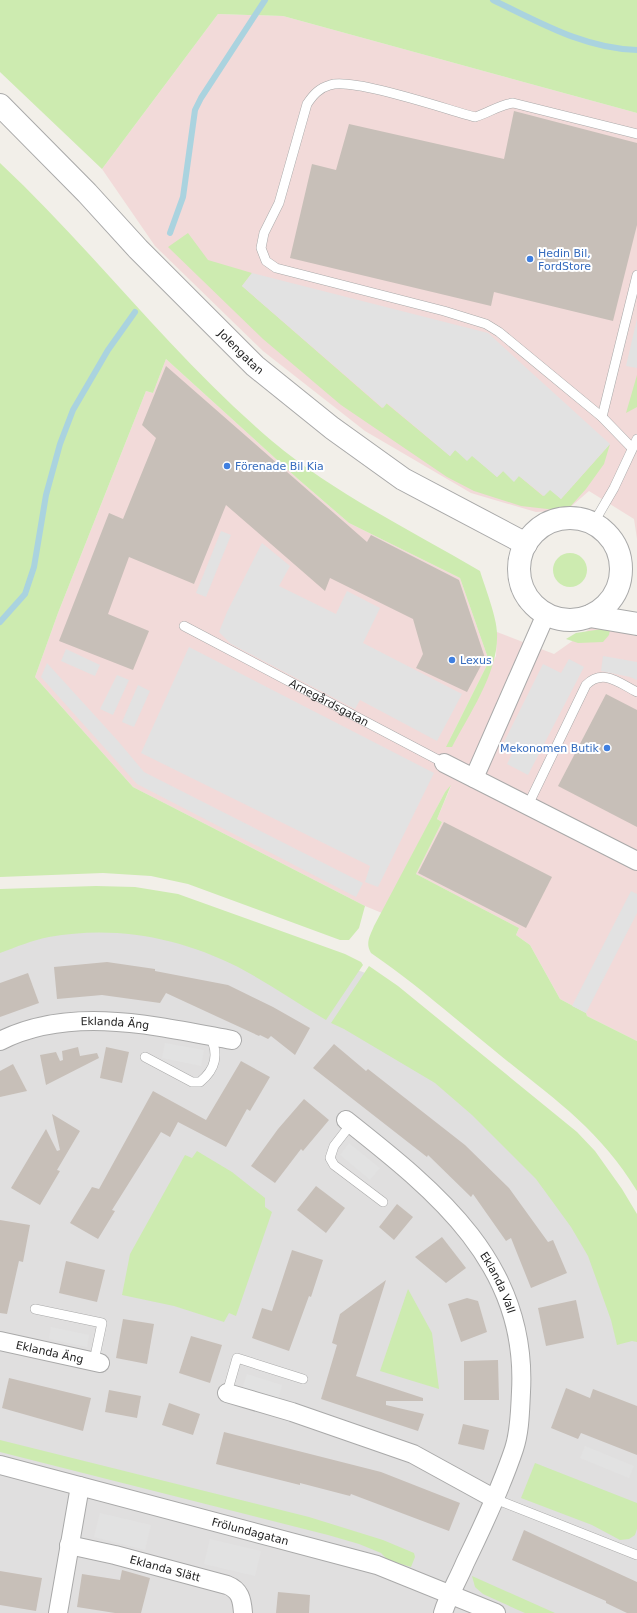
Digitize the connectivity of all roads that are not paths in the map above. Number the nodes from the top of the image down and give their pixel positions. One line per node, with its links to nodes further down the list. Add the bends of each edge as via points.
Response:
1 (0, 105): 8 (street, Jolengatan, via 255,366 332,428 403,479)
2 (637, 134): 4 (lane, via 513,103 500,104 488,113 475,117 353,84 331,84 316,91 307,104 279,203 264,233 261,248 266,261 276,268 486,324)
3 (637, 275): 4 (lane)
4 (602, 417): 6 (lane)
5 (637, 439): 6 (lane)
6 (632, 448): 7 (lane, via 614,488)
7 (593, 524): 8 (street, via 575,519 556,521 538,530); 9 (street, via 613,542)
8 (526, 544): 10 (street, via 520,564 522,583 531,601)
9 (629, 575): 11 (street, via 620,578 613,597)
10 (546, 614): 11 (street, via 568,620); 16 (street)
11 (590, 616): 12 (street)
12 (637, 624)
13 (184, 626): 15 (lane, Arnegårdsgatan)
14 (637, 692): 17 (lane, via 607,676 593,678 586,685)
15 (444, 763): 16 (street, Arnegårdsgatan)
16 (474, 778): 17 (street, Arnegårdsgatan)
17 (528, 805): 18 (street, Arnegårdsgatan)
18 (636, 857)
19 (210, 1036): 20 (street, Eklanda Äng); 21 (street, Eklanda Äng, via 156,1026 82,1021 33,1028); 22 (lane, via 216,1057 206,1078 200,1082 192,1082)
20 (232, 1040)
21 (0, 1041)
22 (145, 1057)
23 (348, 1122): 24 (lane, via 330,1158 334,1165); 32 (street, Eklanda Vall, via 439,1198 457,1217 498,1277 507,1299 519,1344 522,1371 520,1422 515,1447)
24 (383, 1202)
25 (35, 1309): 27 (lane, via 102,1323)
26 (0, 1341): 27 (street, Eklanda Äng)
27 (97, 1362)
28 (303, 1379): 29 (lane, via 237,1358)
29 (227, 1393): 32 (street, via 292,1412 413,1454)
30 (0, 1465): 31 (street, Frölundagatan)
31 (80, 1486): 33 (street); 35 (street, Frölundagatan, via 369,1562)
32 (495, 1499): 34 (lane); 35 (street, Eklanda Vall)
33 (69, 1545): 36 (street); 37 (street, Eklanda Slätt, via 227,1584 240,1594)
34 (637, 1555)
35 (451, 1593): 38 (street, Eklanda Vall); 39 (street, Frölundagatan)
36 (58, 1613)
37 (243, 1613)
38 (443, 1613)
39 (496, 1613)

